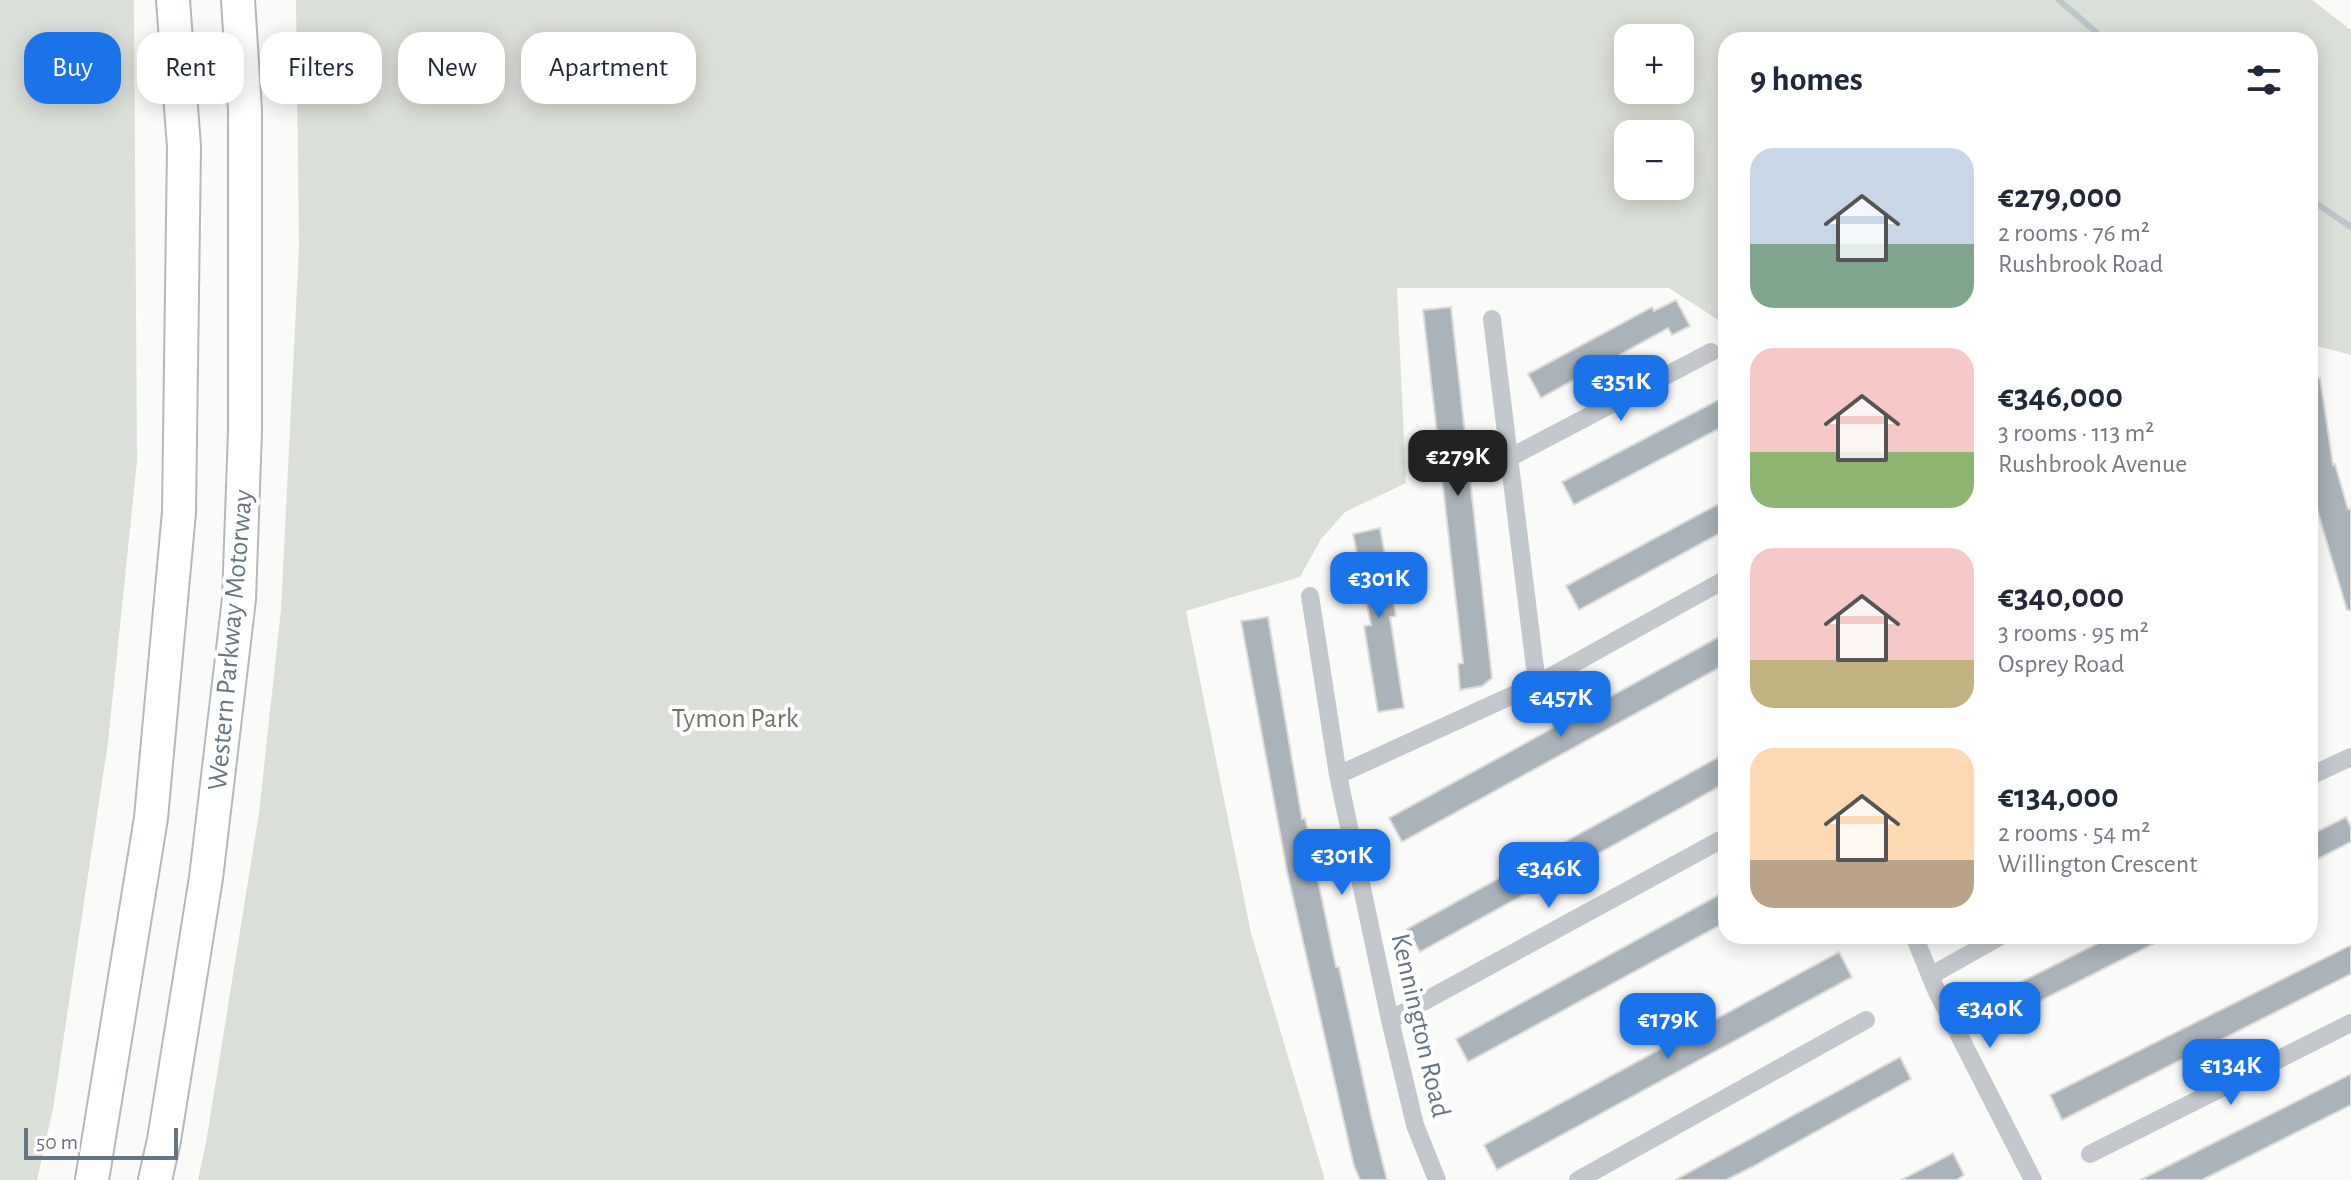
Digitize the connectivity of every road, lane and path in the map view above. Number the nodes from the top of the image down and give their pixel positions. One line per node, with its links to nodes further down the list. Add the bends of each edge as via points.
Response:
1 (173, 0): 20 (highway, via 184,147 179,512 151,818)
2 (238, 0): 21 (highway, Western Parkway Motorway, via 245,110 239,599 206,878)
3 (1492, 319): 5 (street)
4 (1711, 352): 5 (street)
5 (1511, 457): 8 (street)
6 (1718, 583): 8 (street)
7 (1310, 596): 11 (street, Kennington Road)
8 (1537, 684): 11 (street)
9 (2351, 757): 10 (street)
10 (2318, 772)
11 (1338, 775): 16 (street, Kennington Road)
12 (1718, 841): 16 (street)
13 (1917, 944): 15 (street)
14 (1987, 944): 15 (street)
15 (1930, 976): 24 (street)
16 (1390, 1020): 22 (street, Kennington Road, via 1415,1125)
17 (1866, 1020): 23 (street)
18 (2351, 1023): 19 (street)
19 (2090, 1154)
20 (92, 1180)
21 (155, 1180)
22 (1437, 1180)
23 (1578, 1180)
24 (2033, 1180)

